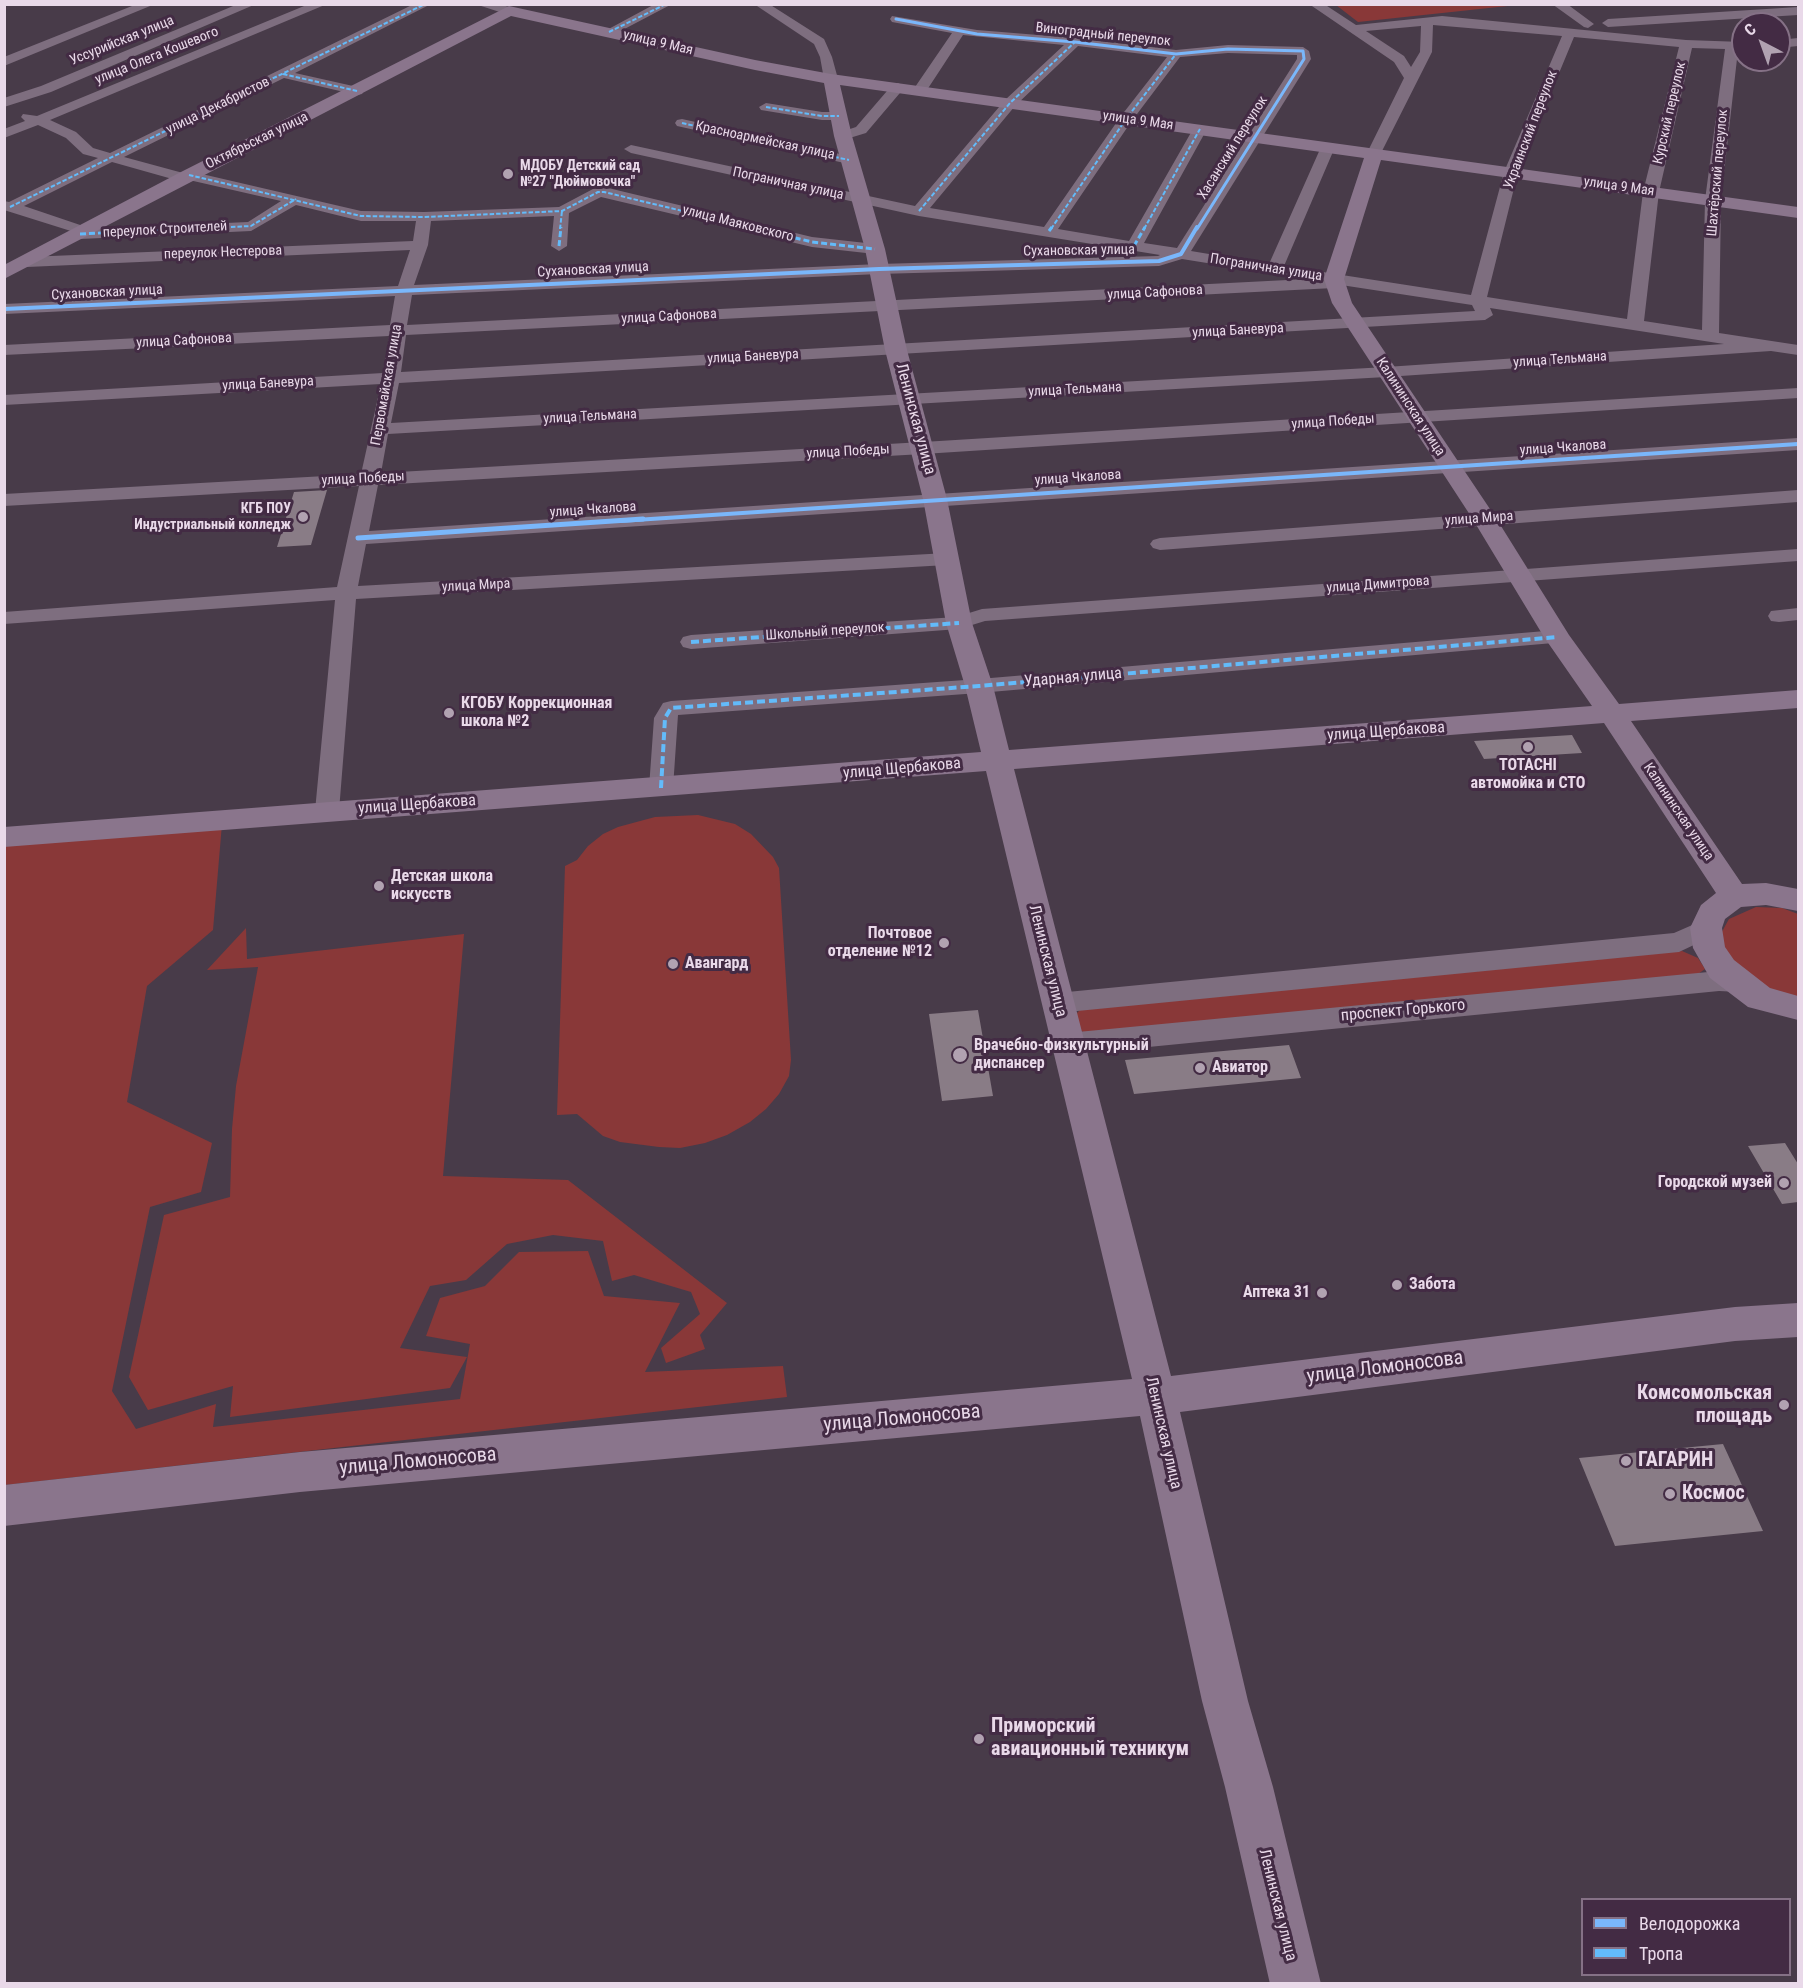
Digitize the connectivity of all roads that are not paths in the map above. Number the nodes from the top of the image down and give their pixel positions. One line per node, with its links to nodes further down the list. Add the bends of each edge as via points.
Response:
1 (149, 4): 24 (street)
2 (250, 4): 32 (street, Уссурийская улица, via 46,89)
3 (321, 4): 36 (street, улица Олега Кошевого)
4 (425, 4): 26 (street, улица Декабристов)
5 (482, 4): 10 (street, улица 9 Мая)
6 (666, 4): 17 (street)
7 (760, 4): 28 (street, via 819,42)
8 (1315, 4): 15 (street)
9 (1558, 4): 14 (street)
10 (509, 11): 17 (main road, улица 9 Мая); 31 (main road, Октябрьская улица)
11 (1798, 11): 14 (street)
12 (896, 19): 18 (street, Виноградный переулок)
13 (1427, 21): 15 (street); 16 (street); 27 (street, via 1426,52)
14 (1588, 24): 16 (street)
15 (1353, 30): 27 (street, via 1399,59)
16 (1570, 31): 20 (street); 46 (street, Украинский переулок)
17 (609, 32): 28 (main road, улица 9 Мая)
18 (959, 32): 19 (street, Виноградный переулок); 30 (street)
19 (1075, 42): 22 (street, Виноградный переулок); 33 (street)
20 (1686, 44): 21 (street); 48 (street, Курский переулок)
21 (1731, 46)
22 (1176, 54): 23 (street, Виноградный переулок, via 1228,49 1303,51); 35 (street)
23 (1302, 56): 40 (street, Хасанский переулок, via 1304,59)
24 (4, 62)
25 (1733, 72): 51 (street, Шахтёрский переулок)
26 (283, 74): 31 (street); 45 (street, улица Декабристов)
27 (1411, 78): 44 (street)
28 (831, 79): 29 (main road, улица 9 Мая); 41 (main road, Ленинская улица)
29 (898, 87): 30 (main road, улица 9 Мая); 41 (street, via 861,130)
30 (920, 90): 33 (main road, улица 9 Мая)
31 (357, 91): 47 (main road, Октябрьская улица)
32 (6, 100): 36 (street)
33 (1010, 103): 35 (main road, улица 9 Мая); 54 (street)
34 (766, 107): 41 (street, via 822,116)
35 (1126, 119): 38 (main road, улица 9 Мая); 57 (street)
36 (36, 120): 39 (street, улица Олега Кошевого); 45 (street, via 71,135 84,150)
37 (682, 123): 41 (street, Красноармейская улица)
38 (1200, 129): 40 (main road, улица 9 Мая); 61 (street)
39 (4, 134)
40 (1253, 136): 42 (main road, улица 9 Мая); 62 (street, Хасанский переулок)
41 (844, 137): 50 (main road, Ленинская улица)
42 (1328, 147): 44 (main road, улица 9 Мая); 65 (street)
43 (631, 149): 50 (street, Пограничная улица)
44 (1374, 153): 46 (main road, улица 9 Мая); 67 (main road)
45 (112, 158): 47 (street); 52 (street, улица Декабристов)
46 (1511, 172): 48 (main road, улица 9 Мая); 69 (street, Украинский переулок)
47 (186, 176): 49 (street); 58 (main road, Октябрьская улица)
48 (1651, 192): 51 (main road, улица 9 Мая); 73 (street, Курский переулок)
49 (296, 199): 56 (street, via 361,216); 58 (street, переулок Строителей, via 251,226)
50 (862, 200): 54 (street, Пограничная улица); 63 (main road, Ленинская улица)
51 (1713, 200): 55 (main road, улица 9 Мая); 75 (street, Шахтёрский переулок)
52 (7, 206): 58 (street)
53 (562, 211): 56 (street); 60 (street); 63 (street, улица Маяковского, via 604,192)
54 (919, 211): 57 (street, Пограничная улица)
55 (1798, 212)
56 (424, 217): 59 (street, Первомайская улица)
57 (1049, 231): 61 (street, Пограничная улица)
58 (83, 233): 64 (main road, Октябрьская улица)
59 (420, 245): 64 (street, переулок Нестерова); 68 (street, Первомайская улица)
60 (559, 246)
61 (1134, 246): 62 (street, Пограничная улица)
62 (1181, 254): 63 (street, Сухановская улица, via 1159,261); 65 (street, Пограничная улица)
63 (877, 259): 68 (street, Сухановская улица); 70 (main road, Ленинская улица)
64 (27, 262): 66 (main road, Октябрьская улица)
65 (1275, 269): 67 (street, Пограничная улица)
66 (4, 273)
67 (1334, 281): 69 (street, Пограничная улица); 70 (street, улица Сафонова); 72 (main road, Калининская улица, via 1342,303)
68 (404, 291): 71 (street, Сухановская улица); 74 (street, Первомайская улица)
69 (1478, 300): 72 (street, улица Баневура, via 1485,315); 73 (street, Пограничная улица)
70 (887, 307): 74 (street, улица Сафонова); 78 (main road, Ленинская улица)
71 (4, 309)
72 (1357, 324): 78 (street, улица Баневура); 80 (main road, Калининская улица)
73 (1635, 325): 75 (street, Пограничная улица)
74 (397, 330): 77 (street, улица Сафонова); 81 (street, Первомайская улица)
75 (1710, 337): 76 (street, Пограничная улица)
76 (1770, 346): 79 (street, Пограничная улица); 80 (street, улица Тельмана)
77 (4, 350)
78 (896, 350): 81 (street, улица Баневура); 84 (main road, Ленинская улица)
79 (1798, 350)
80 (1386, 372): 84 (street, улица Тельмана); 85 (main road, Калининская улица)
81 (391, 377): 83 (street, улица Баневура); 86 (street, Первомайская улица)
82 (1798, 393): 85 (street, улица Победы)
83 (4, 400)
84 (910, 400): 86 (street, улица Тельмана); 88 (main road, Ленинская улица)
85 (1417, 416): 88 (street, улица Победы); 89 (main road, Калининская улица)
86 (380, 429): 90 (street, Первомайская улица)
87 (1798, 444): 89 (street, улица Чкалова)
88 (923, 448): 90 (street, улица Победы); 92 (main road, Ленинская улица)
89 (1449, 467): 92 (street, улица Чкалова); 94 (main road, Калининская улица)
90 (369, 479): 93 (street, улица Победы); 95 (street, Первомайская улица)
91 (1798, 496): 94 (street, улица Мира)
92 (935, 499): 95 (street, улица Чкалова); 98 (main road, Ленинская улица)
93 (4, 500)
94 (1484, 518): 96 (street, улица Мира); 99 (main road, Калининская улица)
95 (358, 538): 100 (street, Первомайская улица)
96 (1160, 544)
97 (1798, 555): 99 (street, улица Димитрова)
98 (947, 559): 100 (street, улица Мира); 102 (main road, Ленинская улица)
99 (1519, 574): 102 (street, улица Димитрова, via 982,615); 103 (main road, Калининская улица)
100 (346, 593): 101 (street, улица Мира); 110 (street, Первомайская улица)
101 (4, 618)
102 (959, 623): 104 (street, Школьный переулок); 105 (main road, Ленинская улица)
103 (1557, 637): 105 (street, Ударная улица); 107 (main road, Калининская улица)
104 (692, 642)
105 (979, 686): 108 (main road, Ленинская улица); 109 (street, Ударная улица, via 671,708 665,718)
106 (1798, 699): 107 (main road, улица Щербакова)
107 (1612, 714): 108 (main road, улица Щербакова); 112 (main road, Калининская улица)
108 (998, 761): 109 (main road, улица Щербакова); 116 (main road, Ленинская улица)
109 (661, 788): 110 (main road, улица Щербакова)
110 (327, 811): 111 (main road, улица Щербакова)
111 (4, 837)
112 (1734, 896): 113 (main road, via 1766,894); 114 (main road, via 1712,913)
113 (1798, 900)
114 (1706, 928): 115 (main road, via 1709,948 1722,969); 116 (street, via 1679,942)
115 (1739, 982): 117 (main road, via 1760,998); 118 (street, проспект Горького)
116 (1057, 1003): 118 (main road, Ленинская улица)
117 (1798, 1008)
118 (1066, 1044): 120 (main road, Ленинская улица)
119 (1798, 1320): 120 (main road, улица Ломоносова, via 1735,1324)
120 (1156, 1396): 121 (main road, улица Ломоносова, via 300,1472); 122 (main road, Ленинская улица, via 1225,1701)
121 (4, 1506)
122 (1296, 1983)

